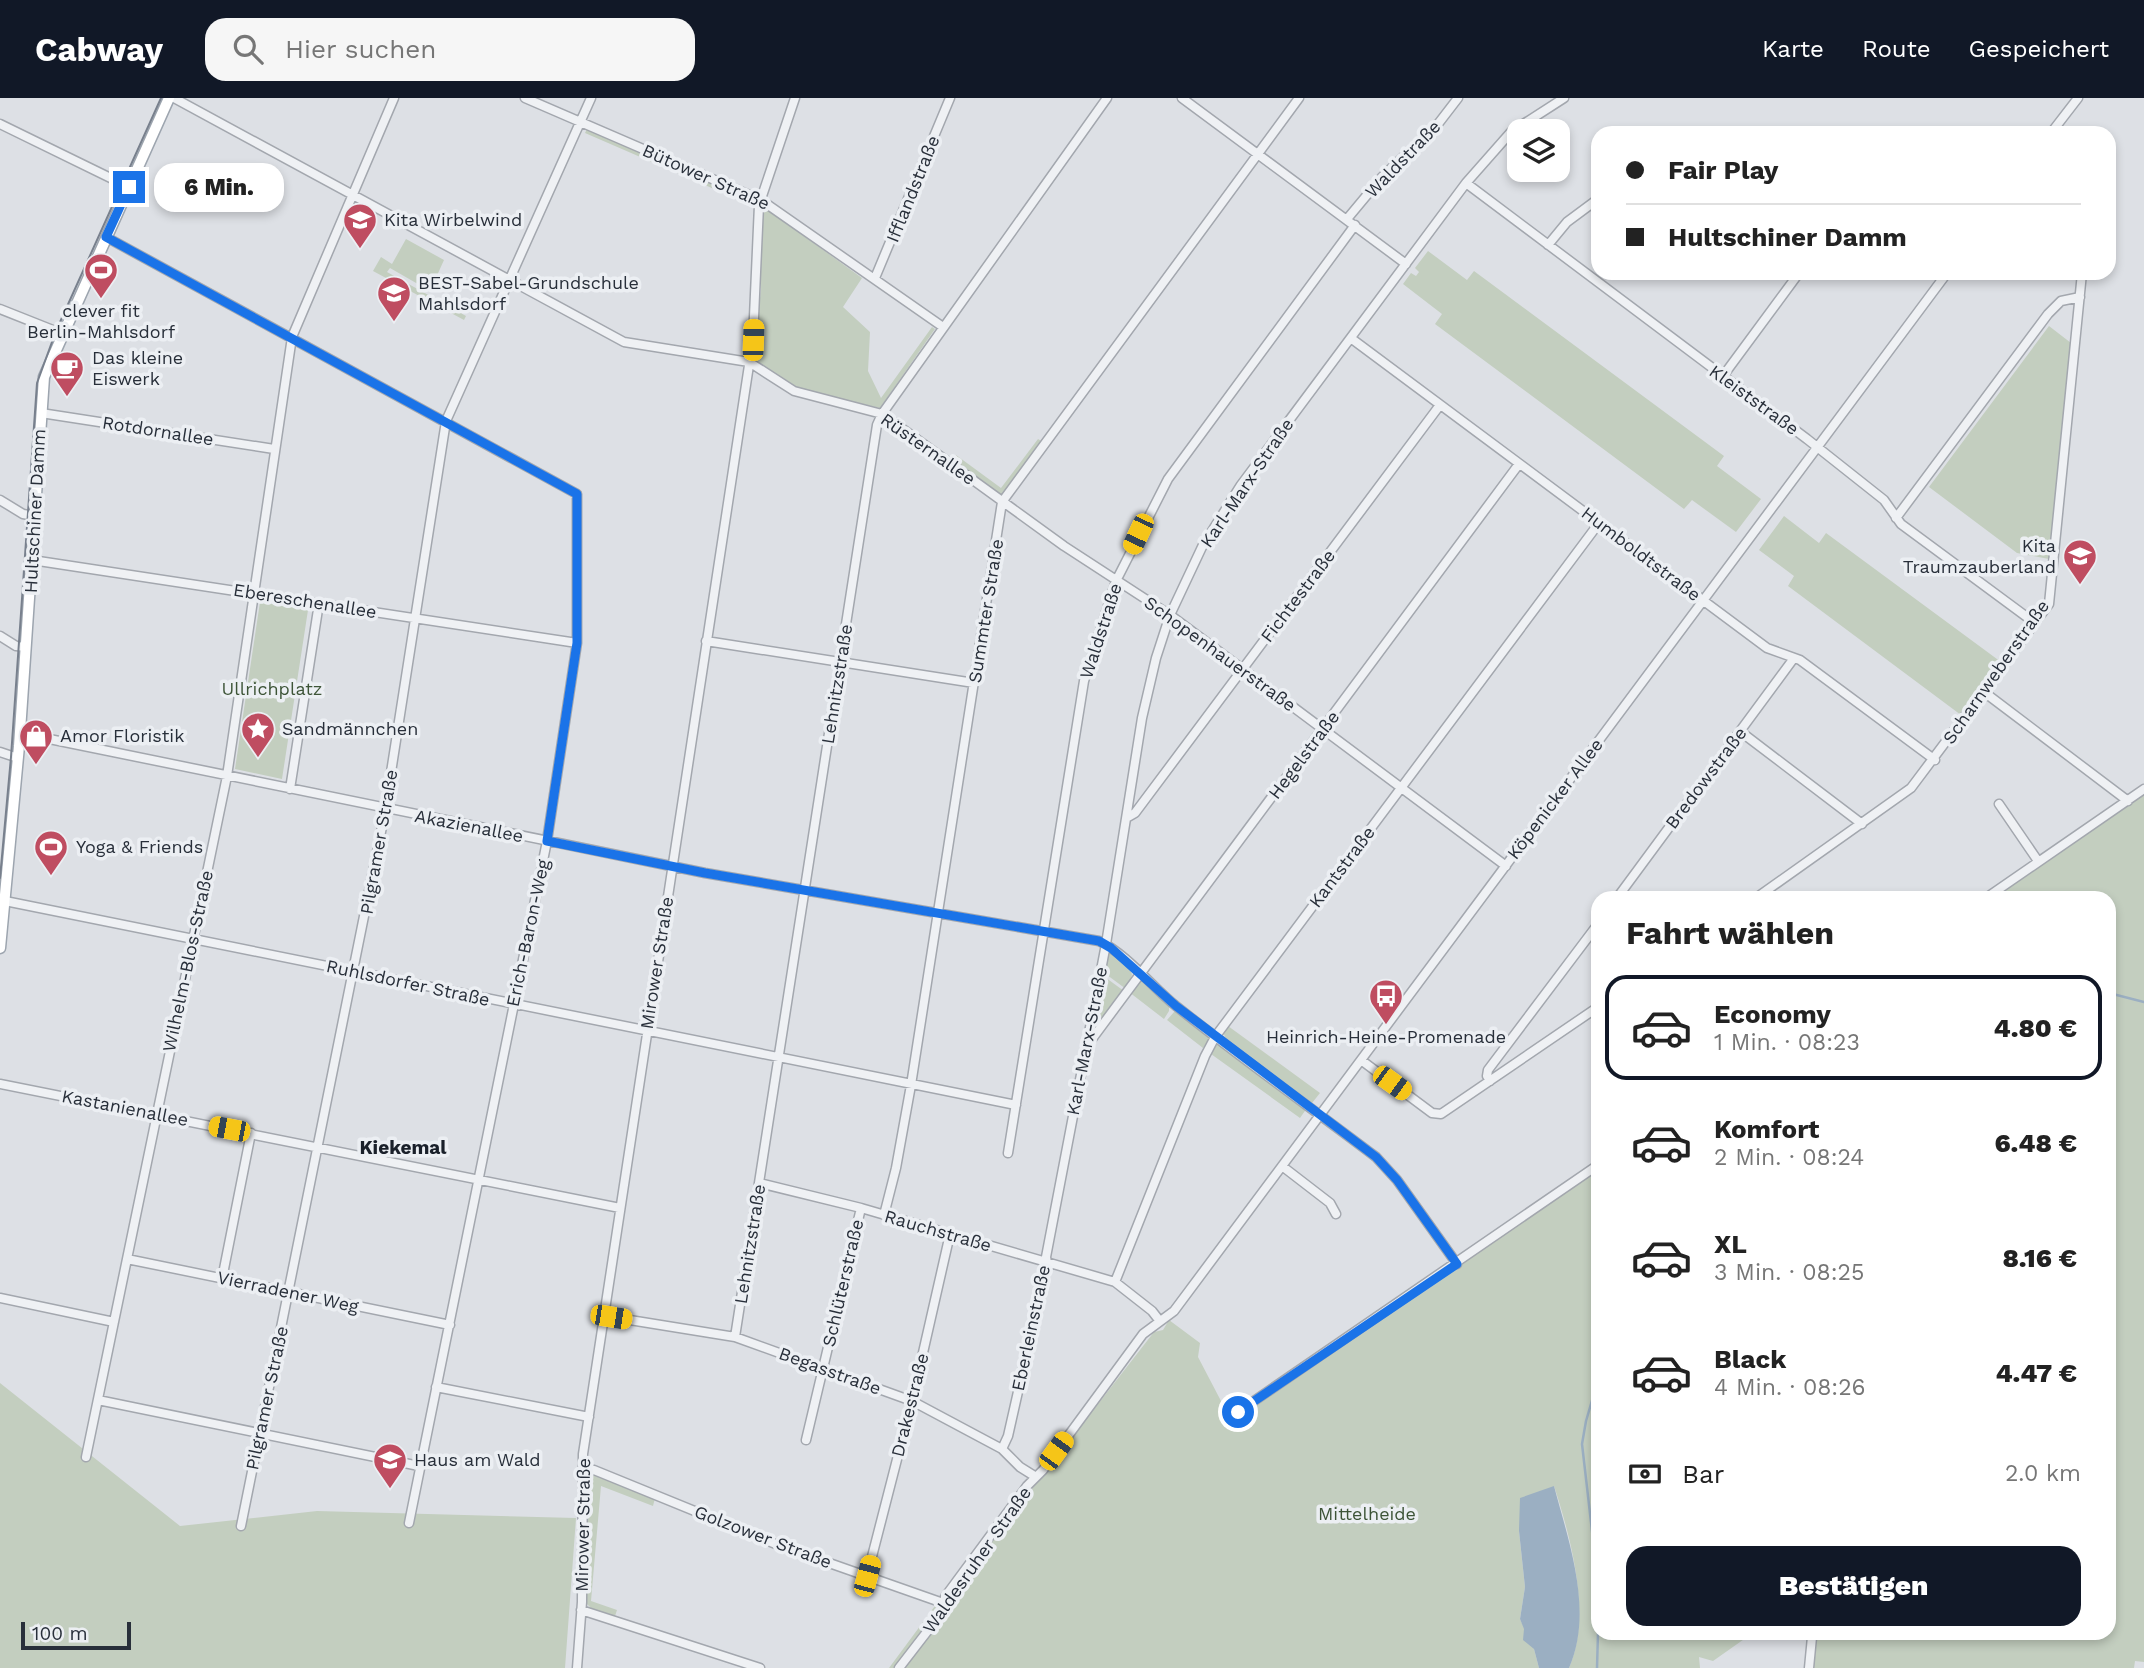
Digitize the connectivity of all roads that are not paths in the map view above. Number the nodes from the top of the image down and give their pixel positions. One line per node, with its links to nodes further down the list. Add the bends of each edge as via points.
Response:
1 (169, 98): 19 (main road, Hultschiner Damm)
2 (174, 98): 20 (street, Rüsternallee)
3 (394, 98): 20 (street, Wilhelm-Blos-Straße)
4 (525, 98): 14 (street, Bütower Straße)
5 (591, 98): 14 (street, Pilgramer Straße)
6 (795, 98): 21 (street, Mirower Straße)
7 (950, 98): 29 (street, Ifflandstraße)
8 (1107, 98): 37 (street, Lehnitzstraße)
9 (1182, 98): 17 (street)
10 (1299, 98): 17 (street, Summter Straße)
11 (1458, 98): 23 (street, Waldstraße)
12 (1564, 98): 18 (street, Karl-Marx-Straße, via 1511,132)
13 (2078, 98): 16 (street)
14 (580, 122): 21 (street, Bütower Straße); 30 (street, Pilgramer Straße)
15 (0, 124): 19 (street)
16 (2056, 126)
17 (1258, 154): 23 (street); 51 (street, Summter Straße)
18 (1466, 183): 26 (street, Kleiststraße); 27 (street, Karl-Marx-Straße)
19 (129, 187): 25 (main road, Hultschiner Damm)
20 (353, 195): 30 (street, Rüsternallee); 39 (street, Wilhelm-Blos-Straße)
21 (761, 200): 29 (street, Bütower Straße); 41 (street, Mirower Straße)
22 (1591, 204): 26 (street, via 1567,222)
23 (1347, 219): 24 (street)
24 (1355, 225): 27 (street); 57 (street, Waldstraße, via 1168,479)
25 (106, 237): 38 (main road, Hultschiner Damm); 39 (street, Erich-Baron-Weg)
26 (1548, 245): 28 (street, Kleiststraße)
27 (1406, 264): 40 (street, Karl-Marx-Straße)
28 (1591, 277)
29 (874, 278): 37 (street, Bütower Straße)
30 (509, 280): 41 (street, Rüsternallee, via 624,342); 46 (street, Pilgramer Straße)
31 (1595, 280): 42 (street, Kleiststraße)
32 (1794, 280): 42 (street)
33 (1942, 280): 47 (street, Köpenicker Allee)
34 (2081, 280): 35 (street, Scharnweberstraße)
35 (2080, 297): 53 (street, via 2061,301 2048,314); 63 (street, Scharnweberstraße, via 2051,594)
36 (0, 309): 38 (street)
37 (943, 327): 45 (street, Lehnitzstraße)
38 (63, 334): 44 (main road, Hultschiner Damm, via 44,377)
39 (292, 337): 46 (street, Erich-Baron-Weg); 48 (street, Wilhelm-Blos-Straße)
40 (1352, 339): 43 (street, Humboldtstraße); 61 (street, Karl-Marx-Straße, via 1233,496 1202,547)
41 (749, 362): 45 (street, Rüsternallee, via 794,391); 65 (street, Mirower Straße)
42 (1723, 376): 47 (street, Kleiststraße)
43 (1440, 405): 49 (street, Humboldtstraße); 70 (street, Fichtestraße)
44 (41, 413): 48 (street, Rotdornallee); 52 (main road, Hultschiner Damm)
45 (882, 414): 51 (street, Rüsternallee); 69 (street, Lehnitzstraße)
46 (446, 421): 62 (street, Pilgramer Straße); 66 (street, Erich-Baron-Weg, via 577,494)
47 (1818, 447): 53 (street, Kleiststraße, via 1884,500); 59 (street, Köpenicker Allee)
48 (274, 449): 58 (street, Wilhelm-Blos-Straße)
49 (1519, 464): 54 (street, Humboldtstraße); 73 (street, Hegelstraße)
50 (0, 500): 52 (street)
51 (1002, 502): 55 (street, Rüsternallee); 71 (street, Summter Straße)
52 (35, 516): 56 (main road, Hultschiner Damm)
53 (1896, 518): 63 (street, Kleiststraße)
54 (1599, 523): 59 (street, Humboldtstraße); 80 (street, Kantstraße)
55 (1065, 547): 57 (street, Schopenhauerstraße)
56 (32, 560): 58 (street, Ebereschenallee); 67 (main road, Hultschiner Damm)
57 (1116, 581): 61 (street, Schopenhauerstraße); 98 (street, Waldstraße, via 1084,681)
58 (253, 593): 60 (street, Ebereschenallee); 79 (street, Wilhelm-Blos-Straße)
59 (1703, 601): 68 (street, Humboldtstraße, via 1767,648); 91 (street, Köpenicker Allee)
60 (319, 603): 62 (street, Ebereschenallee); 81 (street)
61 (1170, 615): 70 (street, Schopenhauerstraße); 86 (street, Karl-Marx-Straße, via 1142,718)
62 (415, 617): 66 (street, Ebereschenallee); 85 (street, Pilgramer Straße)
63 (2035, 623): 72 (street, Scharnweberstraße)
64 (0, 636): 67 (street)
65 (706, 641): 69 (street); 90 (street, Mirower Straße)
66 (577, 643): 88 (street, Erich-Baron-Weg)
67 (26, 647): 75 (main road, Hultschiner Damm)
68 (1794, 657): 74 (street, Bredowstraße); 78 (street, Humboldtstraße)
69 (840, 662): 71 (street); 92 (street, Lehnitzstraße)
70 (1243, 669): 73 (street, Schopenhauerstraße); 86 (street, Fichtestraße)
71 (974, 683): 97 (street, Summter Straße)
72 (1984, 692): 78 (street, Scharnweberstraße); 83 (street)
73 (1323, 729): 80 (street, Schopenhauerstraße); 105 (street, Hegelstraße)
74 (1741, 732): 87 (street); 93 (street, Bredowstraße)
75 (20, 733): 77 (main road, Hultschiner Damm); 79 (street, Akazienallee)
76 (0, 752): 77 (street)
77 (18, 758): 96 (main road, Hultschiner Damm)
78 (1935, 760): 87 (street, Scharnweberstraße, via 1903,795)
79 (227, 776): 81 (street, Akazienallee); 101 (street, Wilhelm-Blos-Straße)
80 (1401, 788): 91 (street, Schopenhauerstraße); 109 (street, Kantstraße)
81 (290, 789): 85 (street, Akazienallee)
82 (2144, 789): 83 (street)
83 (2128, 801): 89 (street)
84 (1999, 804): 89 (street)
85 (386, 809): 88 (street, Akazienallee); 104 (street, Pilgramer Straße)
86 (1128, 817): 102 (street, Karl-Marx-Straße)
87 (1862, 824): 94 (street, Scharnweberstraße)
88 (547, 841): 90 (street, Akazienallee); 106 (street, Erich-Baron-Weg)
89 (2038, 861): 95 (street)
90 (672, 866): 92 (street, Akazienallee); 108 (street, Mirower Straße)
91 (1506, 866): 112 (street, Köpenicker Allee)
92 (804, 891): 97 (street, Akazienallee); 111 (street, Lehnitzstraße)
93 (1622, 891)
94 (1766, 891)
95 (1996, 891)
96 (5, 901): 99 (main road, Hultschiner Damm); 101 (street, Ruhlsdorfer Straße)
97 (937, 914): 98 (street, Akazienallee); 115 (street, Summter Straße)
98 (1043, 932): 102 (street); 116 (street, Waldstraße)
99 (1, 933): 103 (main road, Hultschiner Damm)
100 (1591, 933): 113 (street, via 1488,1070)
101 (192, 938): 104 (street, Ruhlsdorfer Straße); 118 (street, Wilhelm-Blos-Straße)
102 (1106, 944): 105 (street); 110 (street, Karl-Marx-Straße)
103 (0, 948)
104 (355, 972): 106 (street, Ruhlsdorfer Straße); 120 (street, Pilgramer Straße)
105 (1139, 974): 109 (street); 110 (street, Hegelstraße)
106 (513, 1004): 108 (street, Ruhlsdorfer Straße); 124 (street, Erich-Baron-Weg)
107 (1591, 1012): 113 (street)
108 (647, 1031): 111 (street, Ruhlsdorfer Straße); 127 (street, Mirower Straße)
109 (1215, 1037): 117 (street); 136 (street, Kantstraße)
110 (1087, 1045): 126 (street, Karl-Marx-Straße)
111 (779, 1058): 115 (street, Ruhlsdorfer Straße); 125 (street, Lehnitzstraße)
112 (1361, 1060): 113 (street, via 1437,1114); 117 (street, Köpenicker Allee)
113 (1490, 1081)
114 (0, 1084): 118 (street, Kastanienallee)
115 (911, 1085): 116 (street, Ruhlsdorfer Straße); 130 (street, Summter Straße)
116 (1016, 1105): 121 (street, Waldstraße)
117 (1321, 1113): 122 (street, Köpenicker Allee); 134 (street, via 1387,1167)
118 (156, 1114): 119 (street, Kastanienallee); 132 (street, Wilhelm-Blos-Straße)
119 (251, 1133): 120 (street, Kastanienallee); 135 (street)
120 (319, 1147): 124 (street, Kastanienallee); 137 (street, Pilgramer Straße)
121 (1007, 1153)
122 (1282, 1166): 129 (street, via 1330,1203); 140 (street, Köpenicker Allee, via 1174,1311)
123 (1591, 1170): 134 (street)
124 (478, 1181): 127 (street, Kastanienallee); 142 (street, Erich-Baron-Weg)
125 (760, 1183): 128 (street, Rauchstraße); 143 (street, Lehnitzstraße)
126 (1056, 1205): 133 (street, Eberleinstraße)
127 (620, 1208): 139 (street, Mirower Straße)
128 (861, 1209): 130 (street, Rauchstraße); 144 (street, Schlüterstraße)
129 (1336, 1214)
130 (884, 1215): 131 (street, Rauchstraße)
131 (950, 1234): 133 (street, Rauchstraße); 147 (street, Drakestraße)
132 (127, 1259): 135 (street, Vierradener Weg); 141 (street, Wilhelm-Blos-Straße)
133 (1047, 1263): 136 (street, Rauchstraße); 152 (street, Eberleinstraße)
134 (1457, 1264): 148 (street)
135 (222, 1279): 137 (street, Vierradener Weg)
136 (1115, 1282): 140 (street, Rauchstraße)
137 (289, 1292): 142 (street, Vierradener Weg); 150 (street, Pilgramer Straße)
138 (0, 1298): 141 (street)
139 (605, 1316): 143 (street, Begasstraße); 149 (street, Mirower Straße)
140 (1159, 1320): 156 (street, Waldesruher Straße, via 1143,1334)
141 (114, 1321): 146 (street, Wilhelm-Blos-Straße)
142 (450, 1325): 145 (street, Erich-Baron-Weg)
143 (735, 1337): 144 (street, Begasstraße)
144 (824, 1370): 147 (street, Begasstraße); 151 (street, Schlüterstraße)
145 (436, 1387): 149 (street); 154 (street, Erich-Baron-Weg)
146 (98, 1400): 150 (street); 153 (street, Wilhelm-Blos-Straße)
147 (912, 1401): 152 (street, Begasstraße); 159 (street, Drakestraße)
148 (1238, 1412)
149 (589, 1418): 155 (street, Mirower Straße)
150 (259, 1433): 154 (street); 158 (street, Pilgramer Straße)
151 (806, 1440)
152 (1002, 1449): 156 (street, Begasstraße)
153 (86, 1457)
154 (419, 1466): 157 (street, Erich-Baron-Weg)
155 (584, 1469): 159 (street, Golzower Straße); 161 (street, Mirower Straße)
156 (1036, 1477): 160 (street, Waldesruher Straße)
157 (409, 1523)
158 (241, 1526)
159 (867, 1576): 160 (street, Golzower Straße)
160 (943, 1603): 165 (street, Waldesruher Straße, via 943,1611)
161 (581, 1610): 163 (street, Mirower Straße); 164 (street)
162 (1812, 1640): 166 (street)
163 (577, 1668)
164 (760, 1668)
165 (899, 1668)
166 (1809, 1668)

